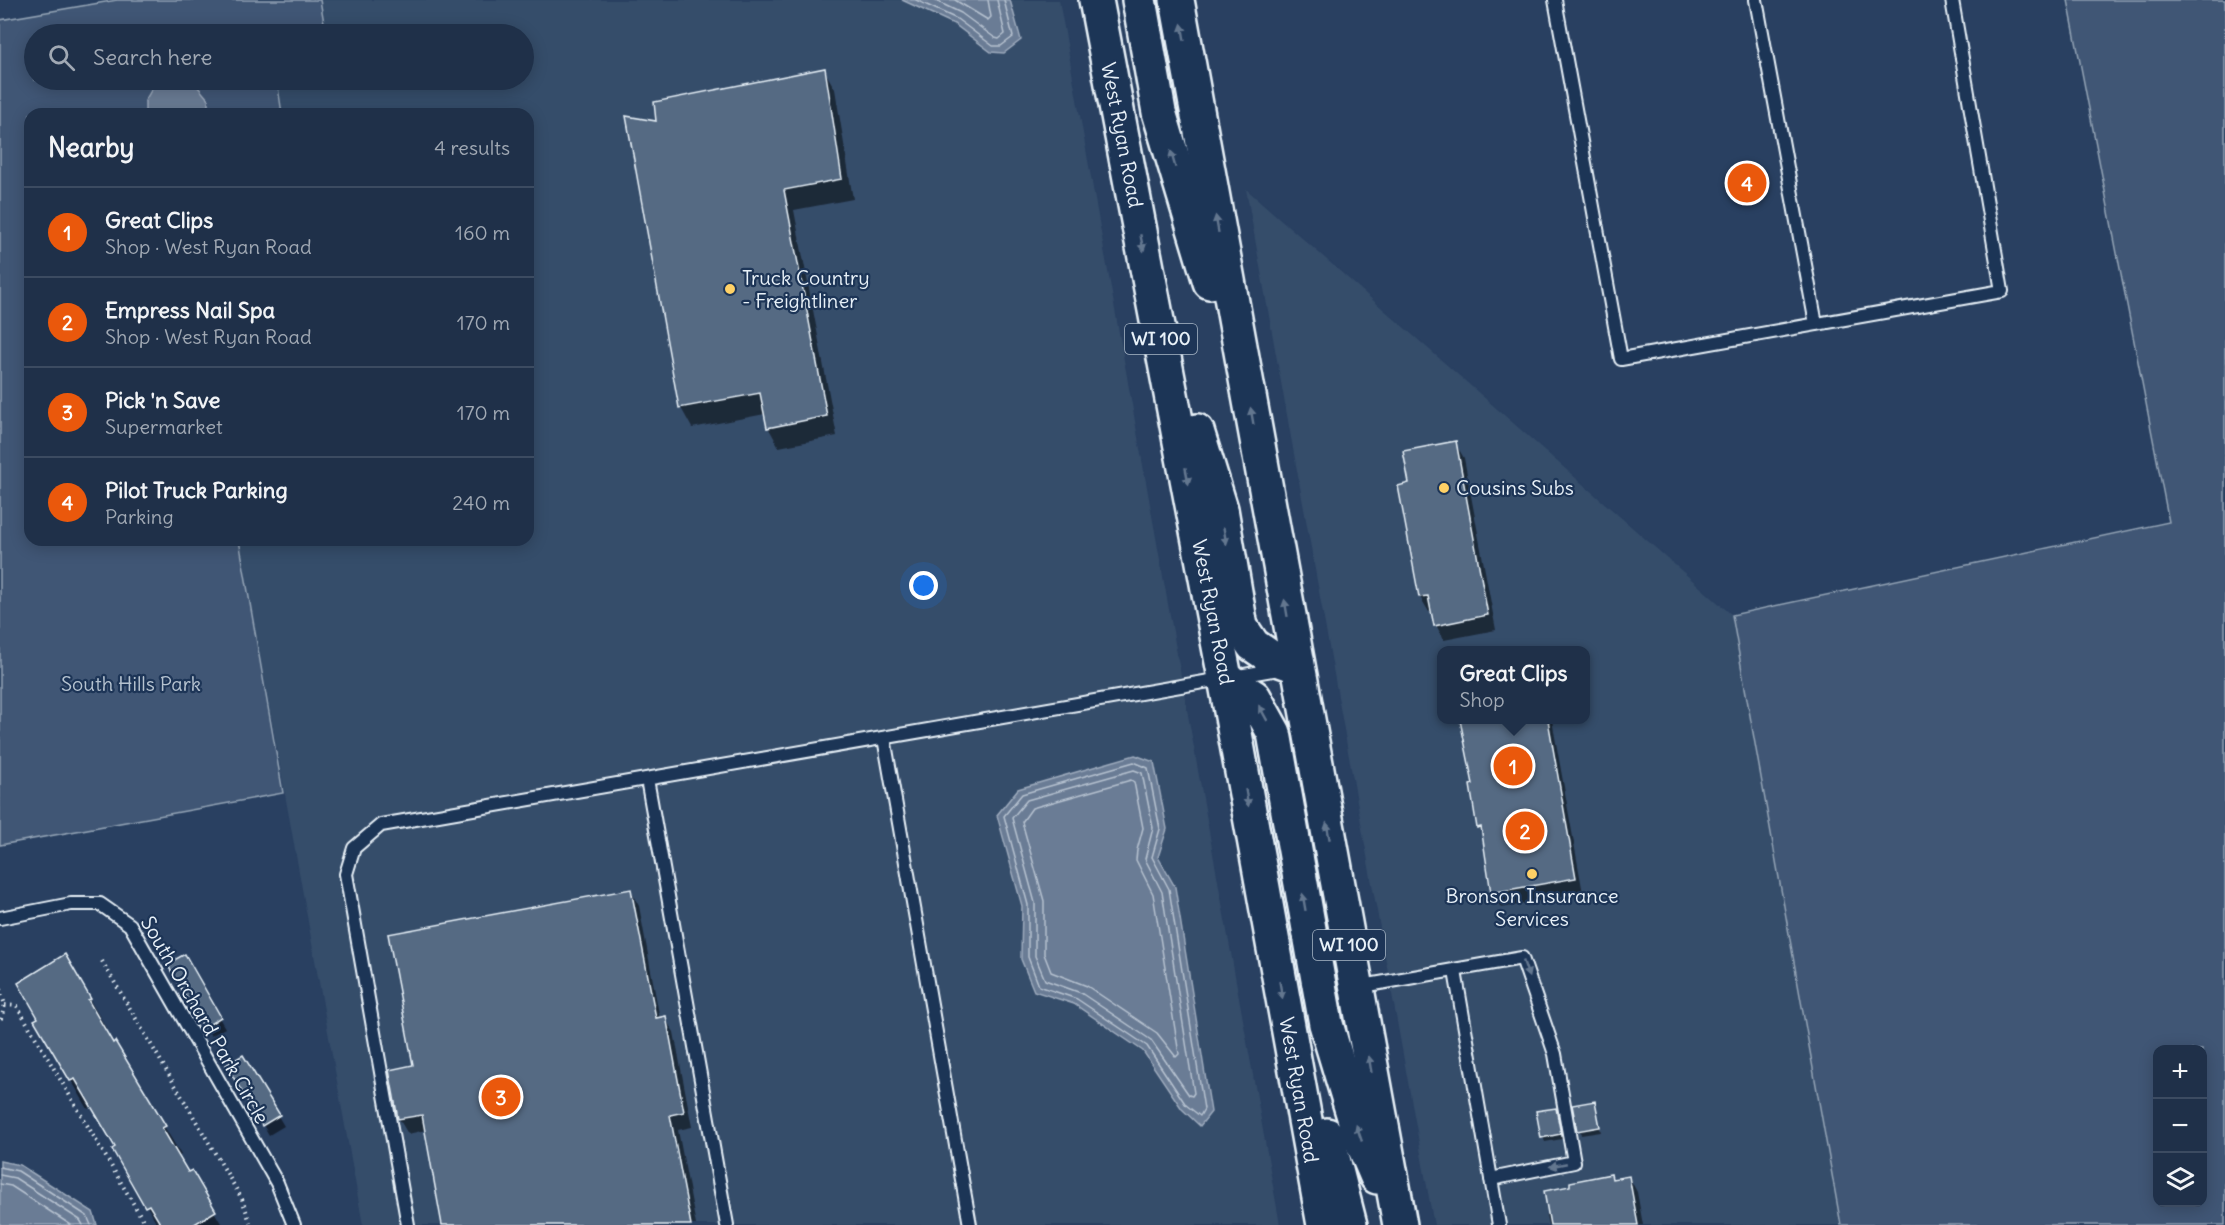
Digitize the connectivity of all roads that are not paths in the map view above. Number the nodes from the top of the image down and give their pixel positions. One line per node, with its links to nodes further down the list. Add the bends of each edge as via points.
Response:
1 (1096, 0): 8 (main road, West Ryan Road / WI 100, one-way to 8)
2 (1139, 0): 9 (main road, one-way to 2, via 1206,274 1159,112)
3 (1177, 0): 9 (main road, WI 100, one-way to 3)
4 (1555, 0): 7 (lane, via 1621,359)
5 (1756, 0): 7 (lane)
6 (1952, 0): 7 (lane, via 2002,291)
7 (1816, 324)
8 (1161, 341): 10 (main road, one-way to 10, via 1190,407 1221,509 1241,627 1253,645 1269,656); 11 (main road, West Ryan Road / WI 100, one-way to 11)
9 (1240, 353): 10 (main road, WI 100, one-way to 9)
10 (1297, 666): 11 (lane); 16 (main road, WI 100, one-way to 10)
11 (1225, 678): 12 (lane); 17 (main road, West Ryan Road / WI 100, one-way to 17); 25 (main road, one-way to 11, via 1360,1137 1326,1024 1274,733 1254,698)
12 (884, 738): 13 (lane); 22 (lane)
13 (647, 779): 20 (lane, via 381,825 354,848 345,874); 21 (lane)
14 (0, 918): 19 (lane, South Orchard Park Circle, via 71,904 100,904 130,925 278,1183)
15 (1455, 971): 16 (lane); 18 (lane); 18 (lane, one-way to 18, via 1522,958 1555,1054 1574,1162)
16 (1356, 988): 25 (main road, WI 100, one-way to 16)
17 (1289, 1032): 23 (main road, West Ryan Road / WI 100); 24 (main road, via 1323,1121)
18 (1491, 1179): 26 (lane)
19 (294, 1225)
20 (408, 1225)
21 (727, 1225)
22 (970, 1225)
23 (1323, 1225)
24 (1350, 1225)
25 (1399, 1225)
26 (1499, 1225)

